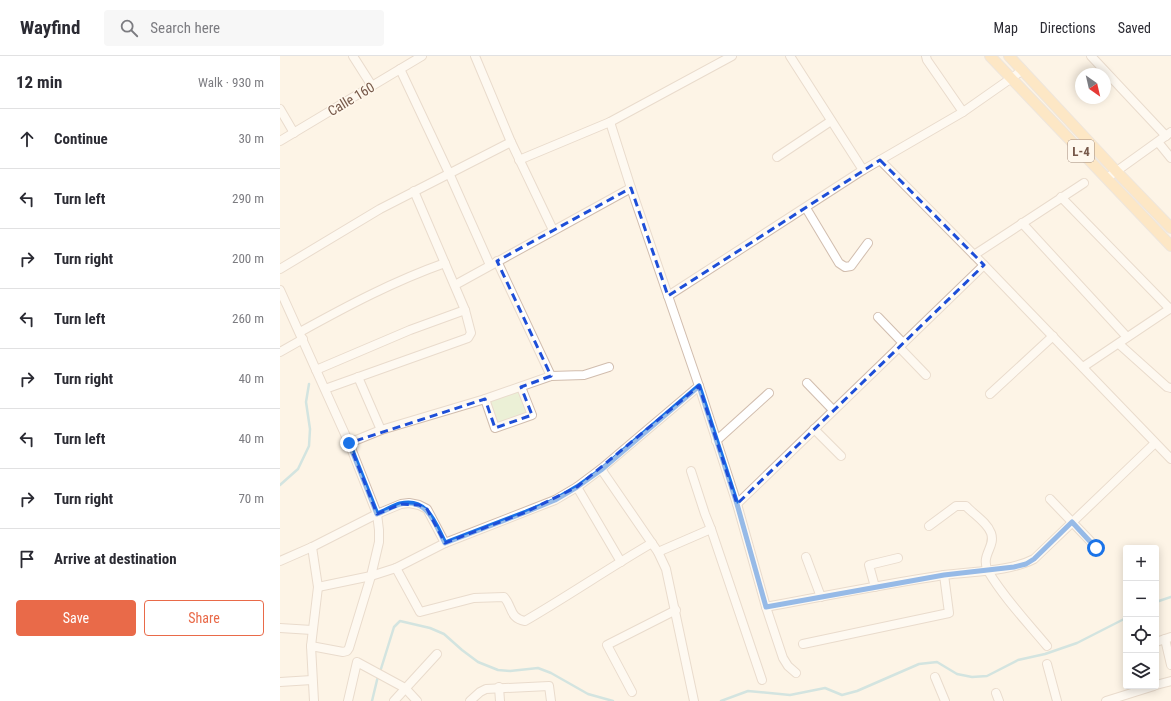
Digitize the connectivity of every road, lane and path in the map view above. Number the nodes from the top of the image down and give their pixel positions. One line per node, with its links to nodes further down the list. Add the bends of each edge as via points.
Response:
1 (354, 56): 13 (street)
2 (422, 56): 10 (street, Calle 160)
3 (475, 56): 21 (street)
4 (732, 56): 17 (street)
5 (790, 56): 16 (street)
6 (926, 56): 15 (street)
7 (990, 56): 12 (main road, L-4)
8 (1009, 56): 11 (main road, L-4)
9 (1091, 56): 19 (street)
10 (400, 69): 13 (street, Calle 160); 29 (street)
11 (1022, 70): 12 (street); 28 (main road, L-4)
12 (1011, 78): 15 (street); 30 (main road, L-4)
13 (372, 86): 18 (street, Calle 160)
14 (280, 109): 18 (street)
15 (962, 112): 26 (street)
16 (831, 121): 23 (street); 27 (street)
17 (610, 122): 25 (street); 32 (street)
18 (294, 133): 20 (street, Calle 160)
19 (1168, 134): 22 (street)
20 (280, 141)
21 (511, 142): 25 (street); 29 (street)
22 (1158, 142): 24 (street); 28 (street)
23 (777, 157)
24 (1171, 158)
25 (520, 160): 38 (street)
26 (880, 160): 27 (street); 41 (street)
27 (863, 170): 35 (street)
28 (1117, 172): 30 (street); 37 (main road, L-4)
29 (449, 173): 33 (street); 43 (street)
30 (1106, 178): 40 (main road, L-4)
31 (1084, 183): 34 (street)
32 (630, 188): 38 (street); 48 (street)
33 (414, 191): 42 (street); 45 (street)
34 (1061, 197): 36 (street); 50 (street)
35 (806, 208): 39 (street, via 839,263 845,267 851,266); 48 (street)
36 (1022, 223): 41 (street); 55 (street)
37 (1171, 228)
38 (553, 230): 43 (street)
39 (868, 243)
40 (1171, 246)
41 (974, 255): 44 (street)
42 (445, 263): 46 (street); 53 (street, via 351,304)
43 (494, 263): 46 (street); 63 (street)
44 (984, 265): 54 (street); 57 (street)
45 (280, 269)
46 (455, 285): 51 (street)
47 (280, 290): 49 (street)
48 (668, 296): 66 (street)
49 (283, 306): 53 (street)
50 (1170, 309): 55 (street)
51 (466, 310): 61 (street, via 410,330); 64 (street, via 471,333 468,338)
52 (878, 317): 57 (street)
53 (301, 336): 58 (street); 61 (street)
54 (1053, 336): 60 (street); 71 (street)
55 (1127, 337): 56 (street)
56 (1119, 344): 60 (street); 68 (street)
57 (901, 345): 62 (street); 73 (street)
58 (280, 352)
59 (609, 367): 63 (street, via 584,375)
60 (1083, 367): 78 (street)
61 (316, 370): 69 (street)
62 (926, 375)
63 (551, 376): 67 (street)
64 (358, 377): 69 (street); 75 (street)
65 (807, 383): 73 (street)
66 (699, 386): 76 (street); 81 (street)
67 (521, 387): 72 (street); 72 (street, via 532,415 495,428)
68 (1171, 388)
69 (324, 389): 77 (street)
70 (769, 393): 76 (street)
71 (990, 394)
72 (486, 399): 75 (street)
73 (833, 410): 74 (street)
74 (814, 429): 79 (street); 85 (street)
75 (381, 430): 77 (street)
76 (716, 441): 85 (street)
77 (349, 443): 86 (street)
78 (1155, 443): 80 (street); 87 (street)
79 (841, 456)
80 (1171, 459)
81 (601, 470): 83 (street); 91 (street)
82 (691, 470): 89 (street)
83 (577, 487): 90 (street, via 555,500); 98 (street)
84 (1050, 499): 87 (street)
85 (737, 504): 106 (street)
86 (377, 514): 90 (street, via 400,504 418,505 426,509); 92 (street); 102 (street, via 379,542)
87 (1072, 522): 93 (street); 100 (street, via 1026,564)
88 (929, 526): 100 (street, via 956,506 966,506 991,532 992,542 985,561)
89 (711, 529): 94 (street); 120 (street)
90 (445, 543): 99 (street)
91 (652, 544): 94 (street); 98 (street)
92 (312, 548): 97 (street); 103 (street)
93 (1096, 548)
94 (658, 552): 107 (street, via 666,569)
95 (806, 557): 105 (street)
96 (898, 558): 104 (street, via 869,565)
97 (280, 561)
98 (621, 562): 99 (street, via 525,621 515,618 504,597 474,598 420,612)
99 (396, 568): 102 (street)
100 (988, 570): 101 (street); 113 (street, via 1014,607)
101 (944, 575): 104 (street); 111 (street, via 949,613)
102 (371, 576): 103 (street); 112 (street, via 349,648 343,652)
103 (318, 587): 109 (street)
104 (875, 587): 105 (street)
105 (821, 597): 106 (street)
106 (766, 607): 117 (street, via 783,658)
107 (676, 610): 127 (street, via 607,645); 136 (street)
108 (280, 628): 109 (street)
109 (312, 630): 112 (street)
110 (1168, 638): 116 (street)
111 (803, 644)
112 (311, 646): 119 (street)
113 (1047, 646)
114 (437, 654): 125 (street)
115 (1047, 664): 139 (street)
116 (1171, 665)
117 (796, 672)
118 (935, 677): 137 (street)
119 (312, 680): 122 (street); 129 (street)
120 (762, 680)
121 (1171, 681): 123 (street)
122 (280, 682)
123 (1159, 685)
124 (499, 687): 133 (street, via 486,688); 134 (street); 135 (street, via 549,686)
125 (405, 688): 130 (street, via 357,662); 131 (street); 132 (street)
126 (1145, 689): 140 (street)
127 (632, 692)
128 (996, 693): 138 (street)
129 (314, 701)
130 (348, 701)
131 (394, 701)
132 (417, 701)
133 (470, 701)
134 (500, 701)
135 (551, 701)
136 (694, 701)
137 (945, 701)
138 (999, 701)
139 (1057, 701)
140 (1106, 701)

